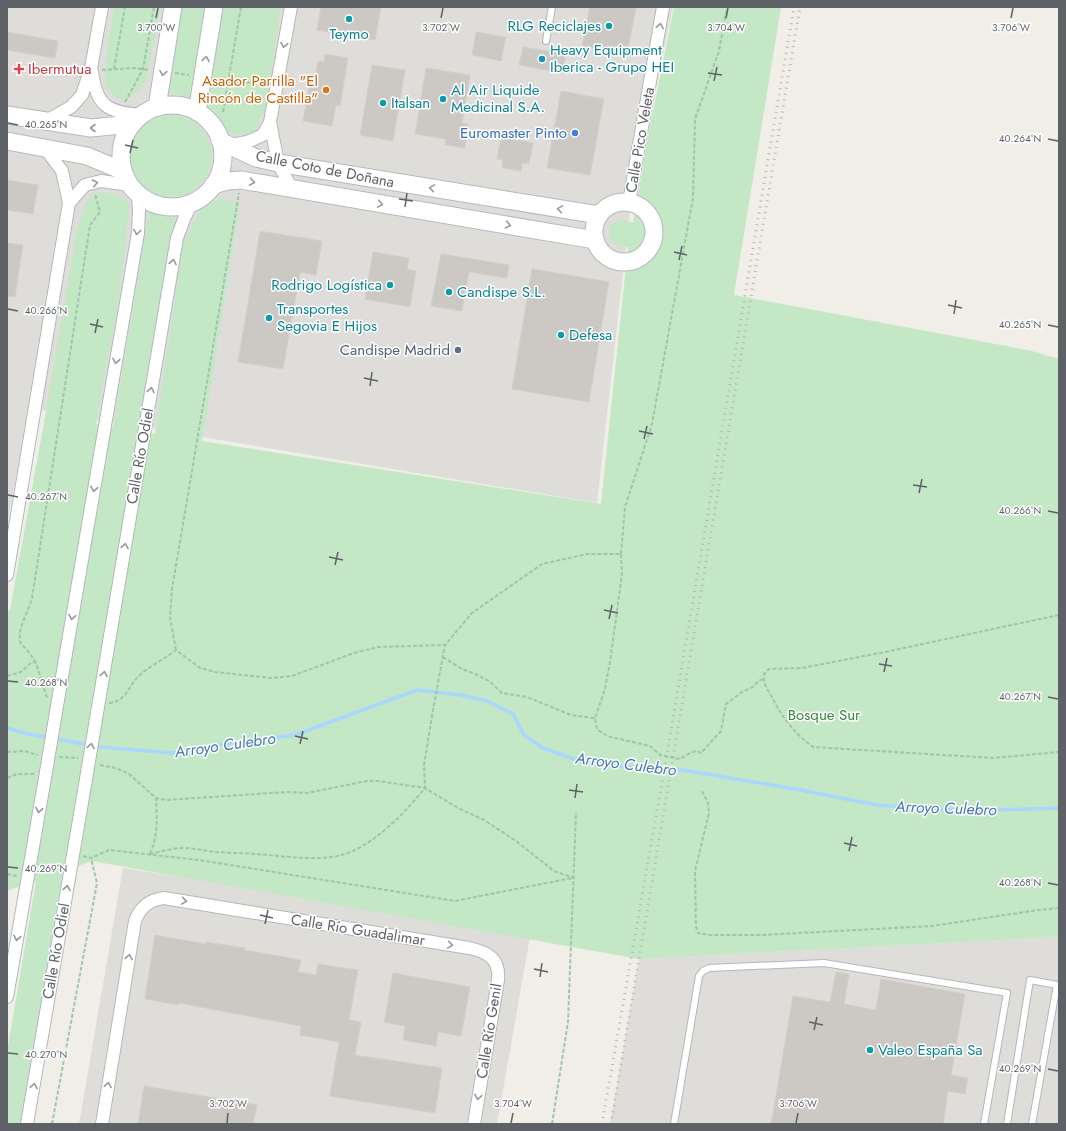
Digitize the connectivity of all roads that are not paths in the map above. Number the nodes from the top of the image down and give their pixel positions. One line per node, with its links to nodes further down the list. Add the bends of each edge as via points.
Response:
1 (102, 7): 8 (street)
2 (173, 7): 9 (street, one-way to 9)
3 (214, 7): 10 (street, one-way to 3)
4 (290, 7): 14 (street, one-way to 14)
5 (552, 7): 7 (lane)
6 (663, 7): 23 (street, Calle Pico Veleta, one-way to 6)
7 (546, 41)
8 (96, 69): 12 (street, via 94,87 98,99 110,109 127,114); 13 (street, via 82,95 71,107)
9 (157, 107): 10 (street, via 184,106); 12 (street)
10 (197, 112): 16 (street, via 211,124)
11 (7, 115): 13 (street)
12 (136, 120): 13 (street, one-way to 13, via 91,128); 19 (street, via 125,135 121,146 121,159)
13 (46, 121)
14 (270, 122): 16 (street, via 263,135 247,142); 18 (street)
15 (7, 141): 17 (street)
16 (225, 143): 18 (street, Calle Coto de Doñana, via 256,158); 20 (street, via 219,175)
17 (45, 148): 19 (street, via 87,156); 24 (street, via 62,171)
18 (278, 163): 21 (street); 25 (street, Calle Coto de Doñana, one-way to 18)
19 (130, 183): 22 (street, via 150,202 164,206); 24 (street, one-way to 19, via 85,185 101,181); 29 (street, one-way to 29, bridge, via 139,211 138,233)
20 (213, 185): 21 (street, Calle Coto de Doñana, one-way to 21, via 241,180); 22 (street, via 204,195)
21 (292, 189): 26 (street, Calle Coto de Doñana, one-way to 26)
22 (192, 202): 30 (street, Calle Río Odiel, one-way to 22, bridge, via 177,238)
23 (629, 202): 25 (street, via 610,205); 26 (street, via 643,208 652,222 653,240 644,254 626,262 616,261 602,253)
24 (69, 203): 27 (street)
25 (598, 216): 26 (street, via 595,223)
26 (595, 240)
27 (7, 575)
28 (495, 962): 31 (street, Calle Río Guadalimar, one-way to 28, via 135,921 141,908 157,899 164,898 480,950); 32 (street, Calle Río Genil, one-way to 32, via 498,980)
29 (7, 997)
30 (27, 1124)
31 (102, 1124)
32 (474, 1124)
33 (674, 1124): 34 (lane, via 699,976 703,971 709,968 824,963 1007,993)
34 (984, 1124)
35 (1007, 1124): 36 (lane, via 1030,980 1057,985)
36 (1032, 1124)

